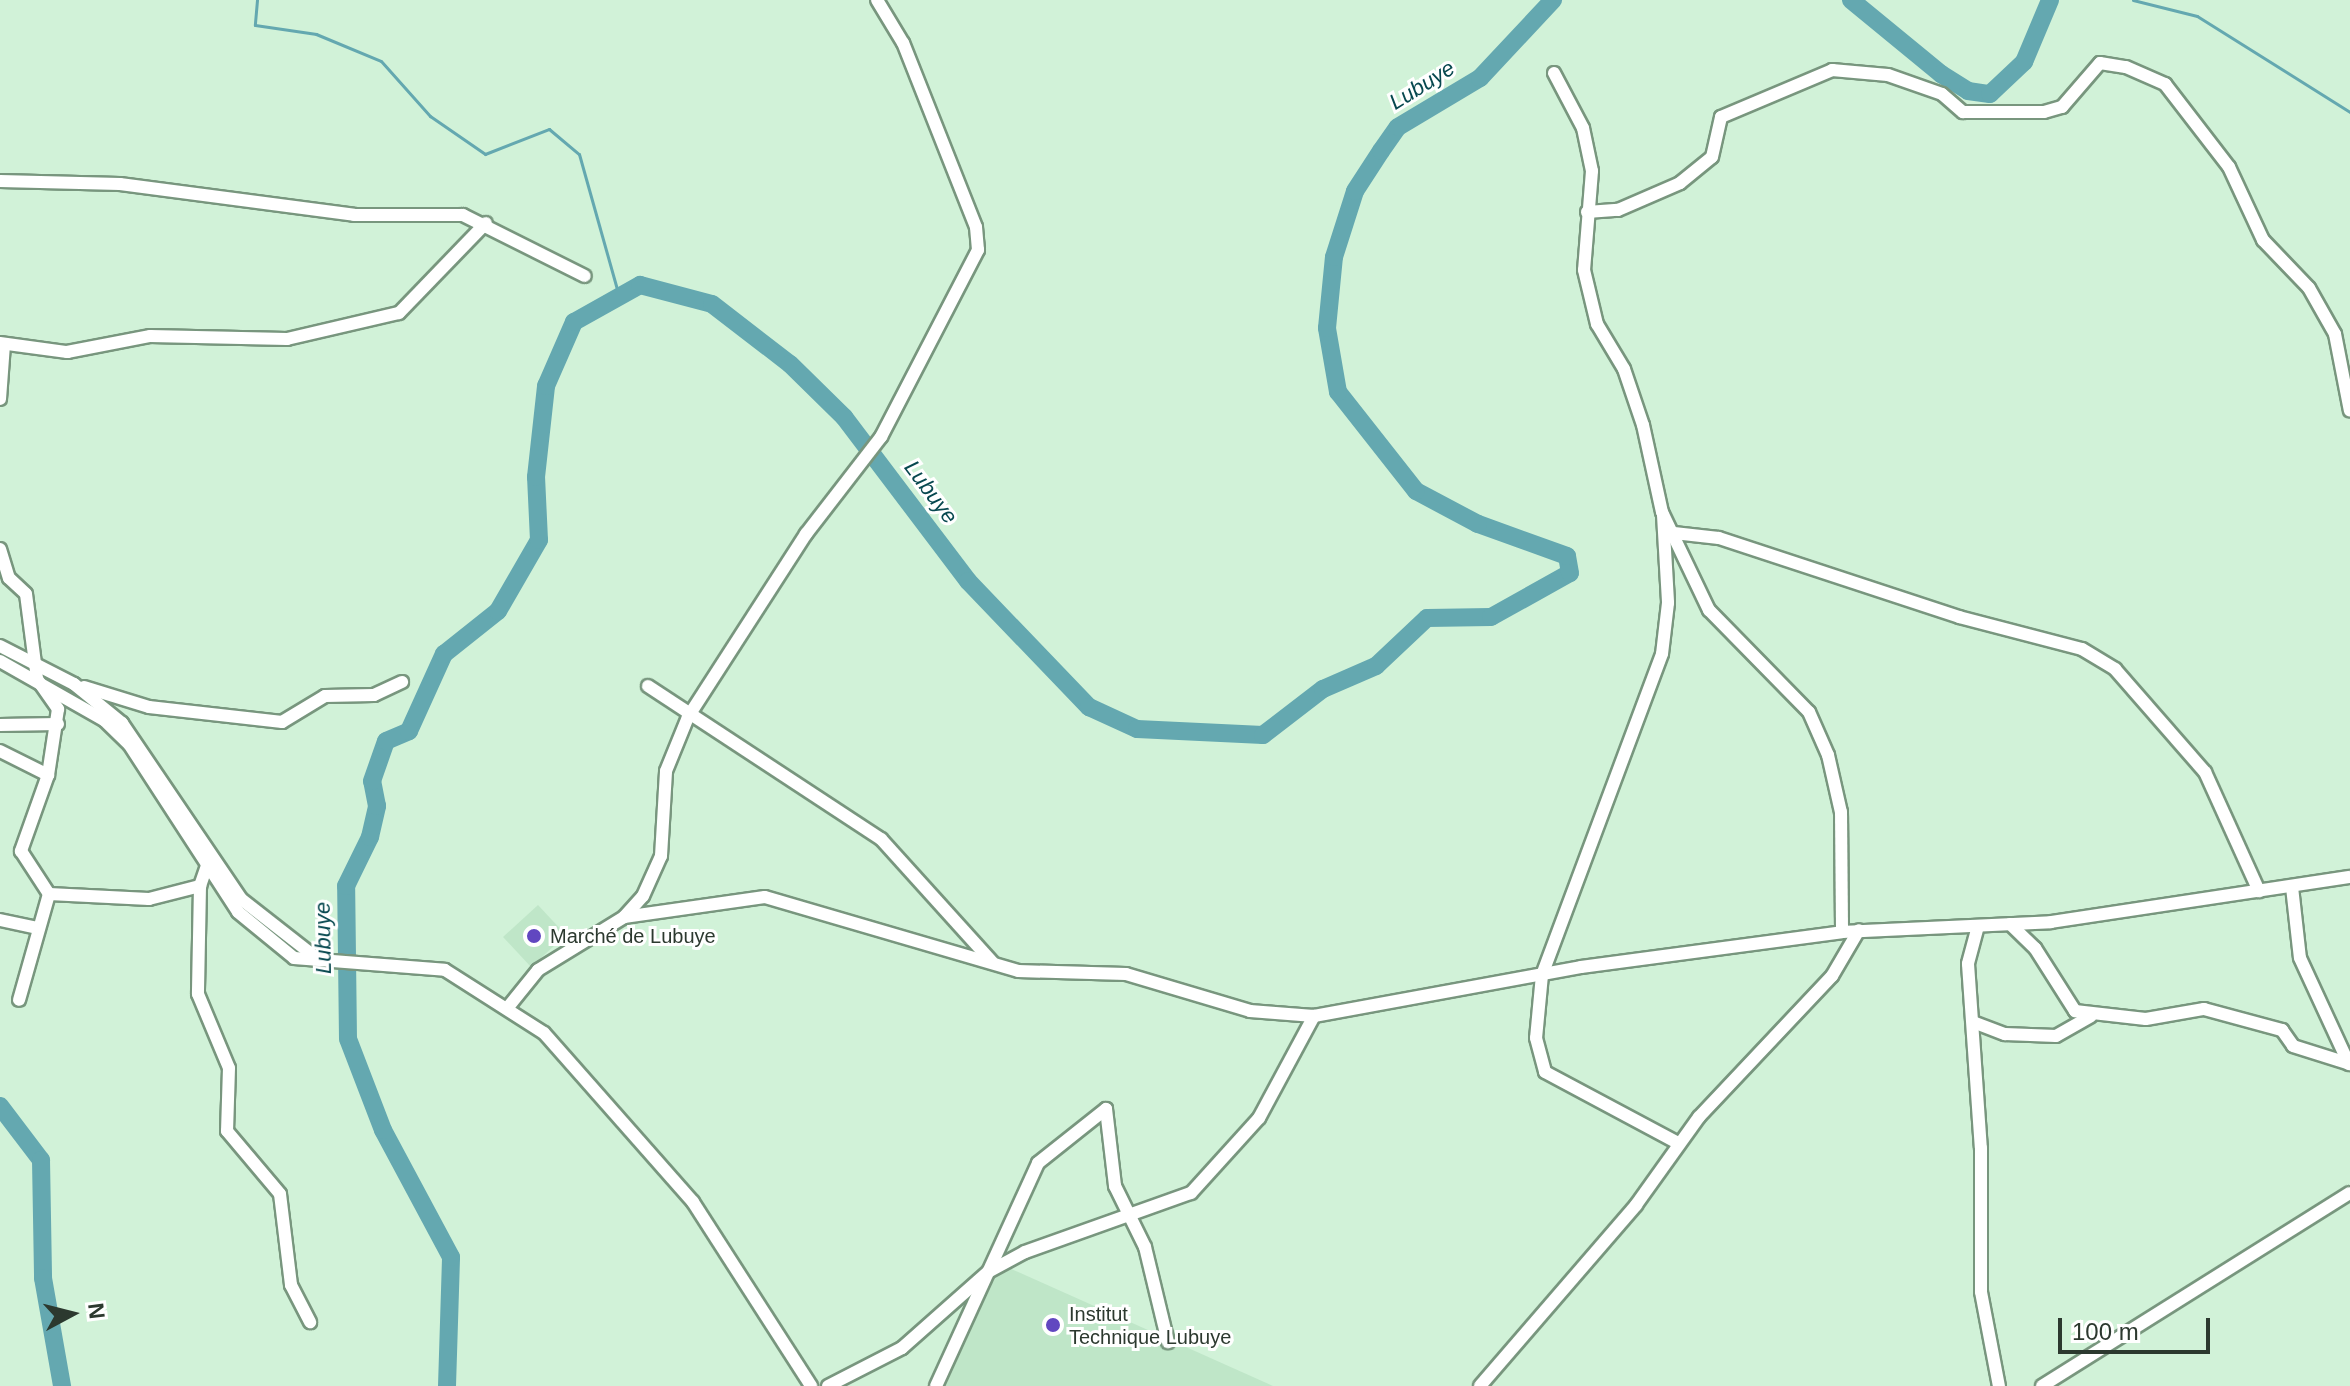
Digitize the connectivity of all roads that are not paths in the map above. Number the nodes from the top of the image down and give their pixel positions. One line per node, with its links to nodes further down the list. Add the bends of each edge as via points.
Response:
1 (877, 0): 20 (street, via 903,43 976,227 978,250 881,437 806,534)
2 (1554, 73): 4 (street, via 1583,128 1592,171)
3 (0, 181): 5 (street, via 120,184 267,208 448,213)
4 (1587, 212): 9 (street, via 1628,207 1680,183 1712,157 1721,117 1832,70 1888,75 1942,94 1963,112 2044,112 2062,107 2100,63 2126,67 2165,84 2229,167 2263,240 2309,288 2335,334); 10 (street, via 1587,284 1597,324 1639,411)
5 (486, 223): 6 (street); 7 (street, via 399,313 287,339 150,336 67,352)
6 (585, 276)
7 (2, 344): 8 (street)
8 (0, 399)
9 (2350, 411)
10 (1662, 512): 11 (street); 39 (street, via 1668,603 1662,654)
11 (1674, 533): 29 (street, via 1719,538 1959,617 2082,649 2115,669 2205,772 2242,840); 37 (street, via 1709,610 1809,712 1828,755 1841,812)
12 (0, 549): 15 (street, via 9,578 26,594)
13 (0, 646): 15 (street)
14 (0, 661): 16 (street)
15 (31, 661): 16 (street); 18 (street)
16 (37, 679): 21 (street, via 58,709); 25 (street, via 104,720 129,744)
17 (402, 682): 18 (street, via 374,695 325,696 282,722 149,707)
18 (74, 684): 25 (street, via 137,739)
19 (648, 686): 20 (street)
20 (688, 717): 31 (street, via 666,771 661,856); 38 (street, via 881,839)
21 (58, 724): 22 (street); 24 (street)
22 (0, 725)
23 (0, 751): 24 (street)
24 (48, 775): 30 (street, via 21,851)
25 (208, 862): 27 (street); 41 (street, via 241,899 328,964 445,970)
26 (2350, 877): 28 (street)
27 (200, 886): 30 (street, via 149,899); 50 (street, via 198,994 229,1068 227,1131 280,1194 291,1285)
28 (2292, 887): 29 (street); 45 (street, via 2300,958)
29 (2259, 891): 33 (street)
30 (49, 894): 35 (street)
31 (624, 917): 38 (street, via 765,897); 41 (street, via 571,944)
32 (0, 920): 35 (street)
33 (2010, 924): 34 (street); 43 (street, via 2035,948 2066,1006)
34 (1978, 926): 36 (street); 44 (street, via 1968,964)
35 (38, 928): 40 (street)
36 (1859, 930): 37 (street); 46 (street, via 1832,976)
37 (1842, 932): 39 (street)
38 (992, 962): 42 (street, via 1044,976 1126,974 1250,1011)
39 (1542, 975): 42 (street); 46 (street, via 1536,1038 1545,1072)
40 (19, 1000)
41 (509, 1006): 52 (street, via 569,1056 693,1202)
42 (1314, 1016): 48 (street, via 1259,1118 1225,1162 1191,1193)
43 (2091, 1016): 44 (street, via 2056,1036 2005,1034); 45 (street, via 2146,1019 2204,1009 2282,1030 2293,1046)
44 (1973, 1022): 56 (street, via 1981,1292)
45 (2349, 1064)
46 (1678, 1143): 55 (street, via 1636,1205)
47 (2350, 1193): 57 (street)
48 (1126, 1218): 49 (street); 49 (street, via 1106,1109 1038,1163); 51 (street, via 1145,1247)
49 (988, 1272): 53 (street, via 902,1348); 54 (street)
50 (310, 1322)
51 (1168, 1342)
52 (811, 1386)
53 (828, 1386)
54 (936, 1386)
55 (1480, 1386)
56 (1999, 1386)
57 (2042, 1386)

